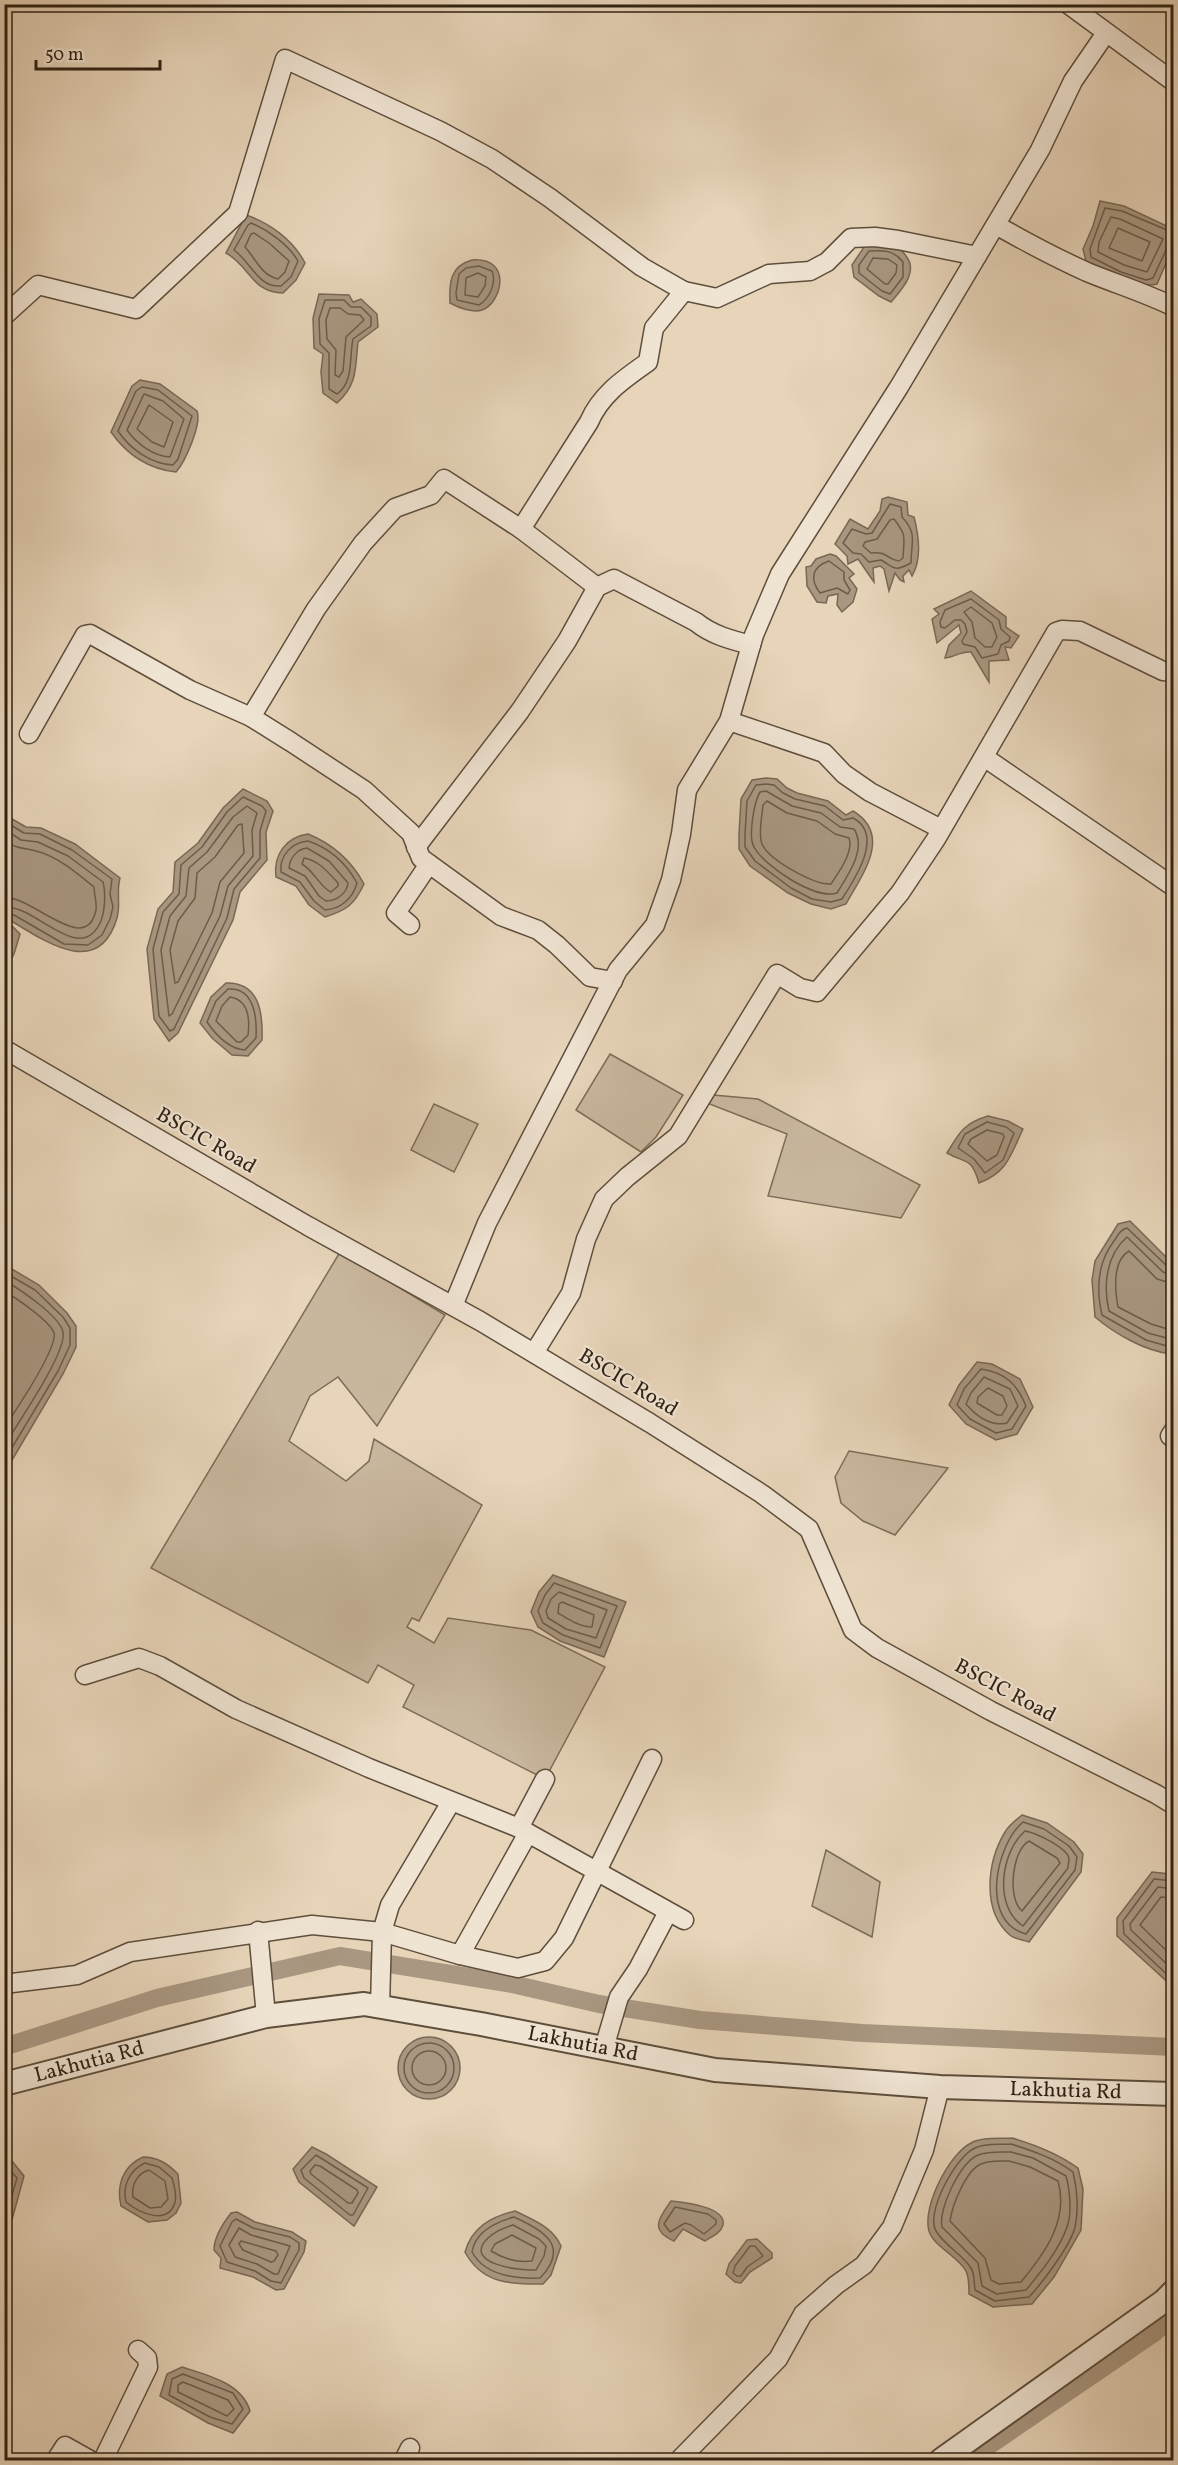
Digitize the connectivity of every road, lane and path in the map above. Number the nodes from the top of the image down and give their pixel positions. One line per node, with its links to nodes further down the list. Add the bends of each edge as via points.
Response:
1 (1068, 4): 2 (street)
2 (1106, 33): 3 (street); 4 (street, via 1073,81 1040,150)
3 (1173, 82)
4 (996, 225): 5 (street); 7 (street, via 1034,247)
5 (977, 256): 6 (street, via 898,240 851,238 810,272 769,274 717,298); 11 (street, via 780,574)
6 (684, 291): 8 (street, via 642,267 492,159 285,59 238,213 136,309 38,285); 9 (street, via 654,328 648,362 610,389 594,409)
7 (1173, 307)
8 (4, 316)
9 (520, 529): 10 (street); 13 (street, via 444,479 431,495 395,508 363,543 316,609)
10 (597, 587): 11 (street, via 614,579 705,630); 18 (street, via 567,641 520,711)
11 (751, 645): 14 (street)
12 (1173, 672): 16 (street, via 1163,671 1080,631 1056,632)
13 (251, 717): 15 (street, via 190,690 90,634 85,635); 18 (street, via 364,790 411,834)
14 (729, 721): 17 (street, via 824,753 844,774 870,792); 22 (street, via 687,790 671,880 655,925)
15 (28, 734)
16 (984, 757): 17 (street); 20 (street)
17 (941, 829): 25 (street, via 900,892 817,992 777,975 678,1136 604,1199 586,1239 571,1293)
18 (416, 847): 19 (street)
19 (429, 864): 21 (street, via 396,913); 22 (street, via 501,916 537,930 590,977)
20 (1173, 887)
21 (410, 925)
22 (613, 981): 24 (street, via 488,1223)
23 (4, 1049): 24 (street, BSCIC Road)
24 (453, 1306): 25 (street, BSCIC Road)
25 (534, 1353): 32 (street, BSCIC Road, via 762,1494 809,1529 853,1630 877,1648)
26 (1173, 1430): 27 (street)
27 (1173, 1438)
28 (85, 1676): 31 (street, via 139,1658 236,1709)
29 (652, 1759): 34 (street)
30 (545, 1779): 33 (street)
31 (451, 1802): 33 (street); 36 (street, via 390,1905)
32 (1173, 1805)
33 (523, 1831): 34 (street); 37 (street)
34 (597, 1872): 37 (street, via 564,1938 545,1961 518,1968); 41 (street, via 676,1916 619,1997)
35 (258, 1931): 36 (street, via 312,1924); 38 (street, via 130,1952 77,1975); 40 (street)
36 (382, 1932): 37 (street); 39 (street)
37 (460, 1955)
38 (4, 1984)
39 (380, 2007): 40 (street, Lakhutia Rd, via 364,2004); 41 (street, Lakhutia Rd)
40 (266, 2016): 42 (street, Lakhutia Rd)
41 (604, 2048): 43 (street, Lakhutia Rd, via 715,2070)
42 (4, 2084)
43 (940, 2087): 44 (street, Lakhutia Rd); 50 (street, via 924,2150 892,2227 864,2265 803,2314 778,2359)
44 (1173, 2094)
45 (1173, 2291): 51 (street)
46 (138, 2350): 49 (street, via 147,2358 148,2367)
47 (56, 2460): 48 (street, via 65,2446)
48 (90, 2460)
49 (104, 2460)
50 (679, 2460)
51 (941, 2460)

